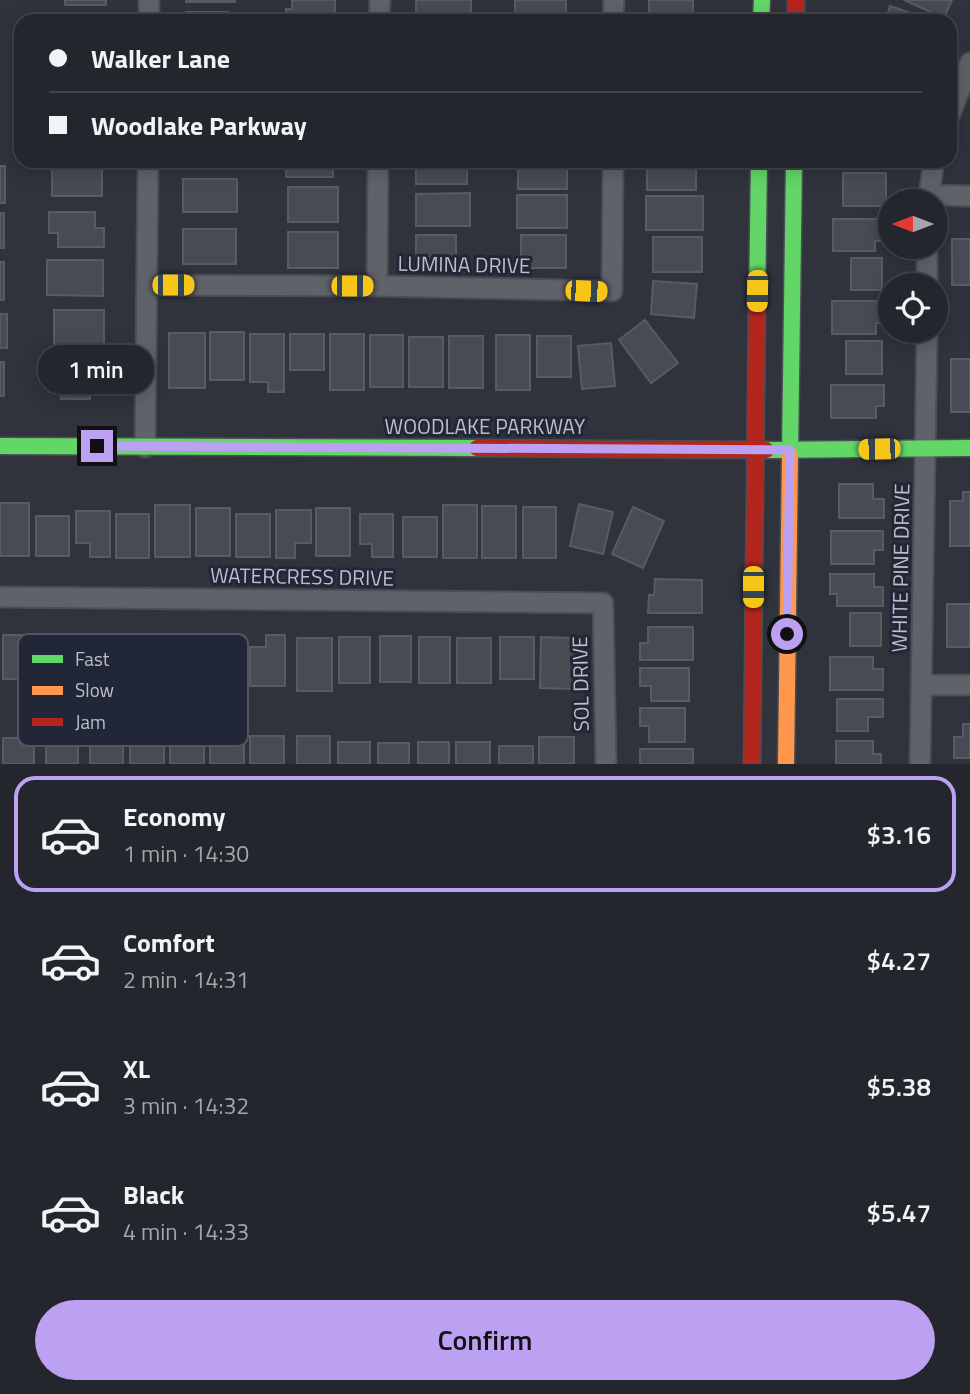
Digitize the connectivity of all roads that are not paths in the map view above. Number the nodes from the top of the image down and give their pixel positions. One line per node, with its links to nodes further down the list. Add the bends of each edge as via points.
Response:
1 (970, 63): 2 (street)
2 (957, 96)
3 (148, 168): 12 (street)
4 (378, 168): 13 (street)
5 (612, 168): 13 (street, LUMINA DRIVE, via 612,292)
6 (759, 168): 19 (street)
7 (794, 168): 20 (street)
8 (933, 168): 9 (street)
9 (929, 189)
10 (970, 196): 11 (street)
11 (948, 197)
12 (148, 285): 13 (street, LUMINA DRIVE); 16 (street)
13 (377, 286)
14 (927, 343): 17 (street, WHITE PINE DRIVE)
15 (0, 446): 16 (street, WOODLAKE PARKWAY)
16 (145, 447): 19 (street, WOODLAKE PARKWAY)
17 (926, 448): 18 (street, WOODLAKE PARKWAY); 20 (street, WOODLAKE PARKWAY); 23 (street, WHITE PINE DRIVE)
18 (970, 448)
19 (755, 450): 20 (street, WOODLAKE PARKWAY); 26 (street)
20 (790, 450): 27 (street)
21 (0, 597): 22 (street, WATERCRESS DRIVE)
22 (603, 603): 25 (street, SOL DRIVE)
23 (921, 685): 24 (street); 28 (street, WHITE PINE DRIVE)
24 (970, 685)
25 (606, 764)
26 (752, 764)
27 (786, 764)
28 (920, 764)

